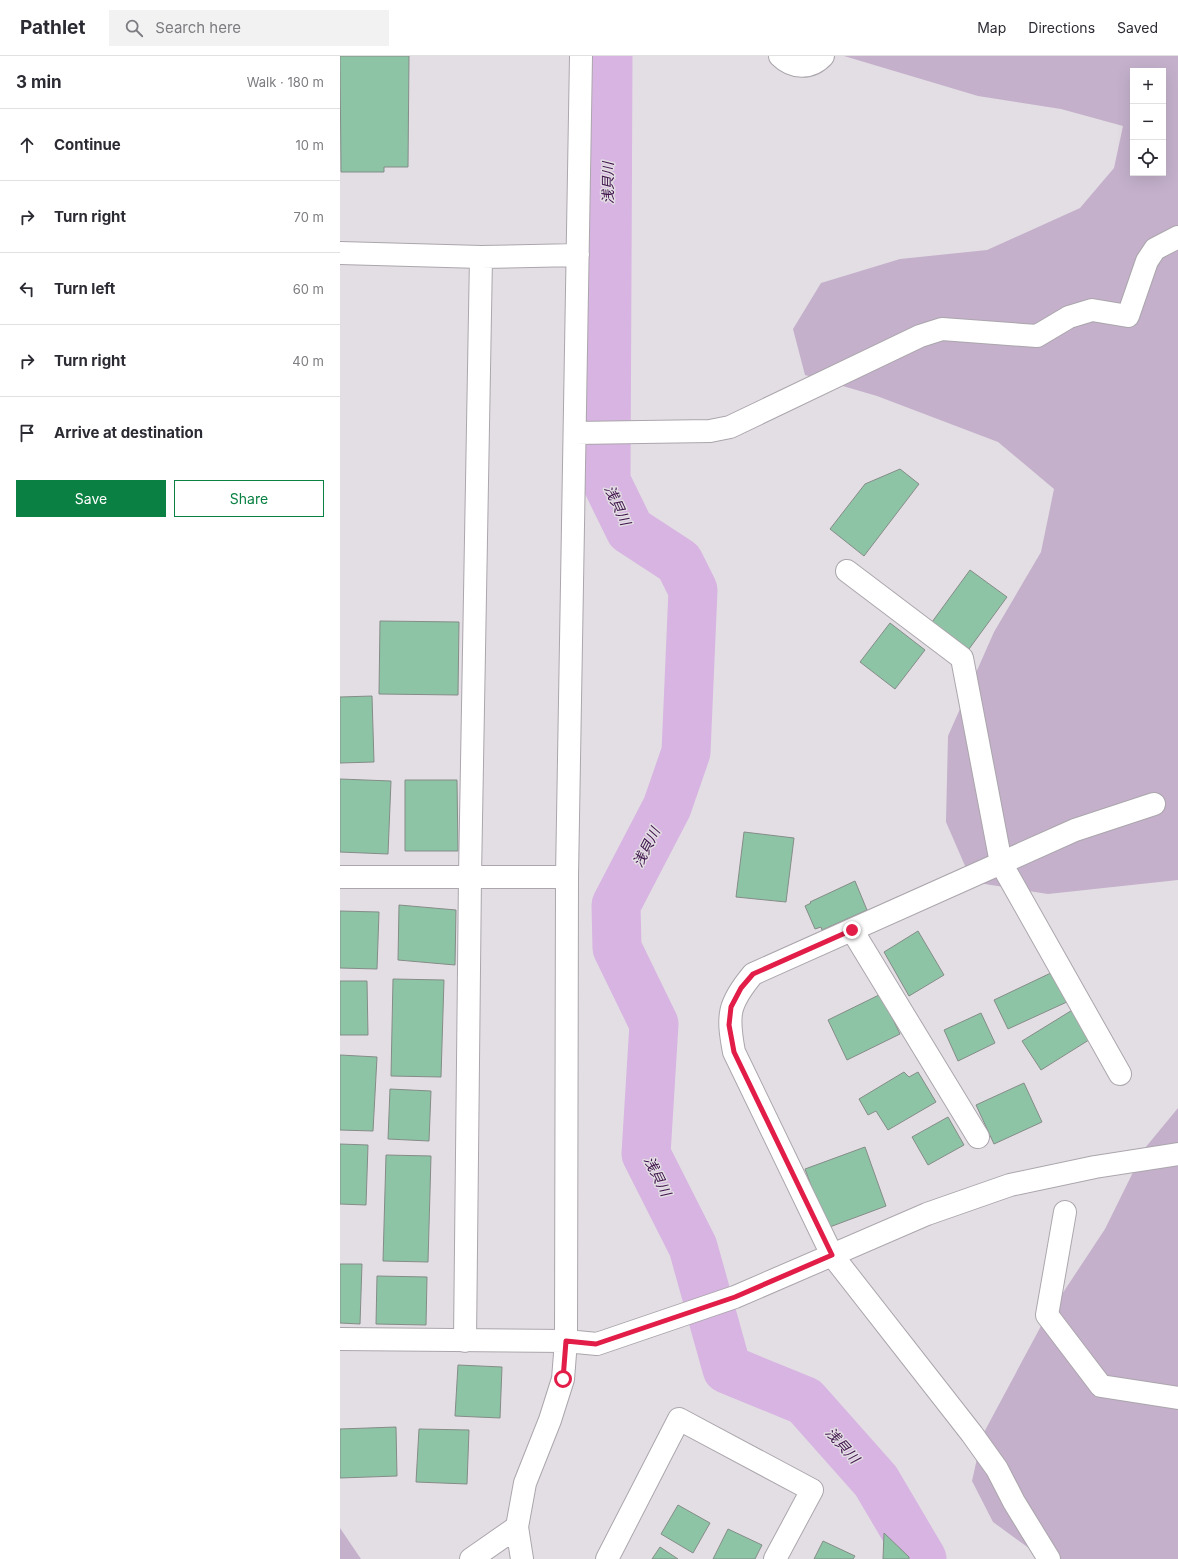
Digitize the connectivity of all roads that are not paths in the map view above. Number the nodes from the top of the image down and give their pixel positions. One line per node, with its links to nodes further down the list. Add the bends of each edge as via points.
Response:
1 (581, 56): 6 (street)
2 (780, 56): 3 (street, via 786,62 801,67 818,62)
3 (823, 56)
4 (1178, 237): 8 (street, via 1155,249 1151,255 1128,316 1092,310 1069,317 1037,336 942,329 920,336 730,427 710,431)
5 (340, 253): 7 (street)
6 (578, 255): 7 (street); 8 (street)
7 (480, 257): 12 (street)
8 (574, 433): 14 (street)
9 (848, 571): 11 (street, via 962,658)
10 (1154, 804): 11 (street, via 1075,830)
11 (1001, 863): 15 (street); 16 (street)
12 (470, 876): 13 (street); 14 (street); 22 (street)
13 (340, 877)
14 (567, 877): 23 (street)
15 (852, 930): 17 (street); 20 (street, via 753,974 741,988 731,1007 729,1025 734,1052)
16 (1120, 1074)
17 (978, 1137)
18 (1178, 1154): 20 (street, via 1095,1167 1010,1185 927,1214)
19 (1065, 1212): 24 (street, via 1047,1315 1101,1386)
20 (832, 1255): 23 (street, via 735,1297 596,1344); 30 (street, via 972,1434 997,1470)
21 (340, 1339): 22 (street)
22 (465, 1341): 23 (street)
23 (566, 1341): 25 (street, via 563,1379 525,1483)
24 (1178, 1398)
25 (517, 1527): 26 (street); 27 (street)
26 (471, 1559)
27 (522, 1559)
28 (607, 1559): 29 (street, via 679,1419 812,1490)
29 (775, 1559)
30 (1048, 1559)

